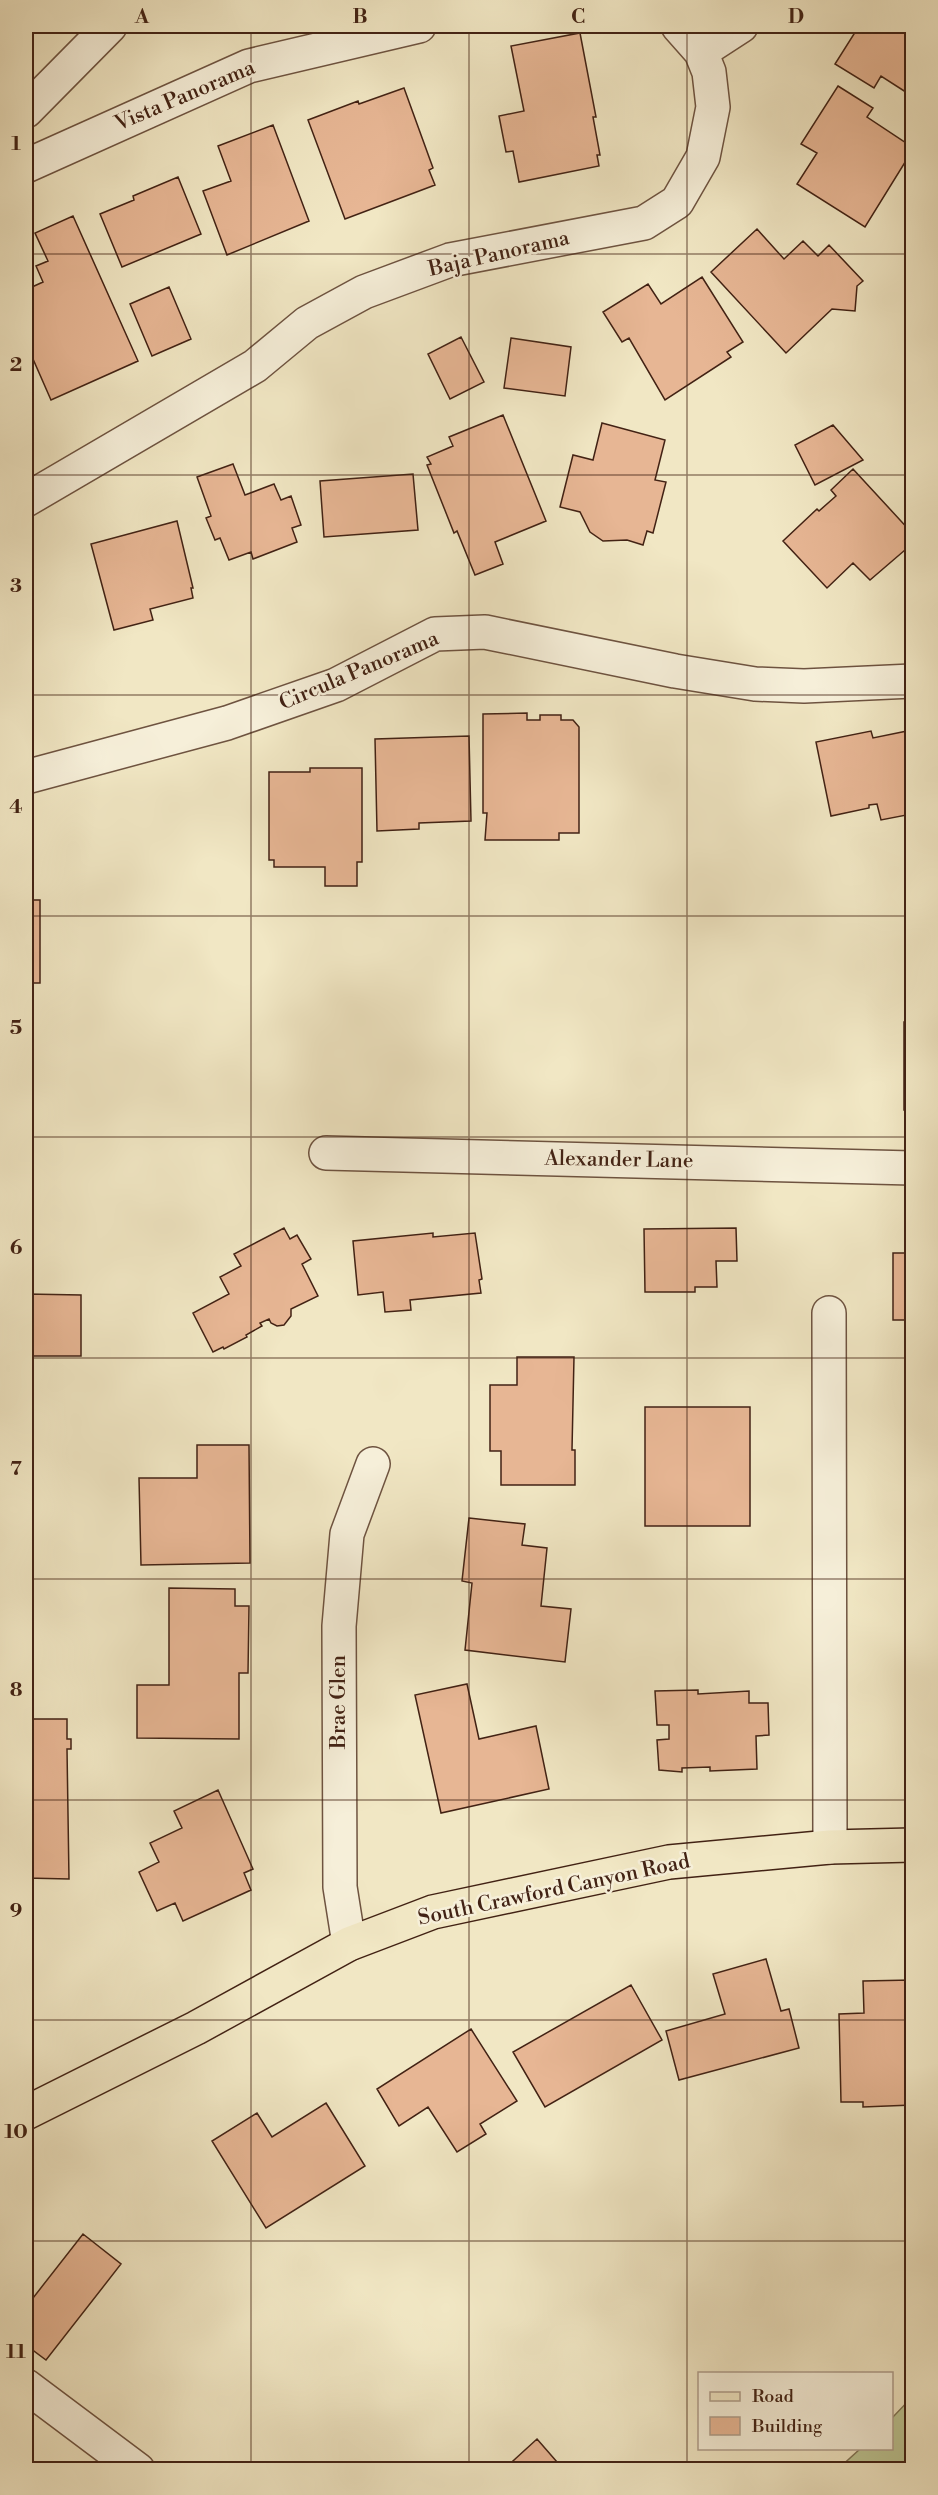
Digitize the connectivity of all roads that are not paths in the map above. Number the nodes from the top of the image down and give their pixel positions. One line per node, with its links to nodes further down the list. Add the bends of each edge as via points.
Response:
1 (110, 26): 6 (street)
2 (419, 26): 7 (street, Vista Panorama, via 249,66)
3 (678, 26): 5 (street)
4 (741, 26): 5 (street)
5 (701, 52): 8 (street, Baja Panorama, via 709,72 713,107 703,157 677,202 644,223 450,260 364,291 307,323 255,366)
6 (26, 111)
7 (26, 166)
8 (26, 500)
9 (912, 681): 10 (street, Circula Panorama, via 755,684 485,632 435,634 336,685 227,723)
10 (26, 777)
11 (326, 1153): 12 (street, Alexander Lane)
12 (912, 1167)
13 (829, 1313): 16 (street)
14 (373, 1464): 17 (street, Brae Glen, via 347,1534 339,1626 340,1887)
15 (912, 1845): 16 (main road, South Crawford Canyon Road)
16 (830, 1847): 17 (main road, South Crawford Canyon Road, via 669,1862 433,1912)
17 (349, 1944): 18 (main road, South Crawford Canyon Road, via 196,2028)
18 (26, 2113)
19 (26, 2386): 20 (street)
20 (138, 2469)

